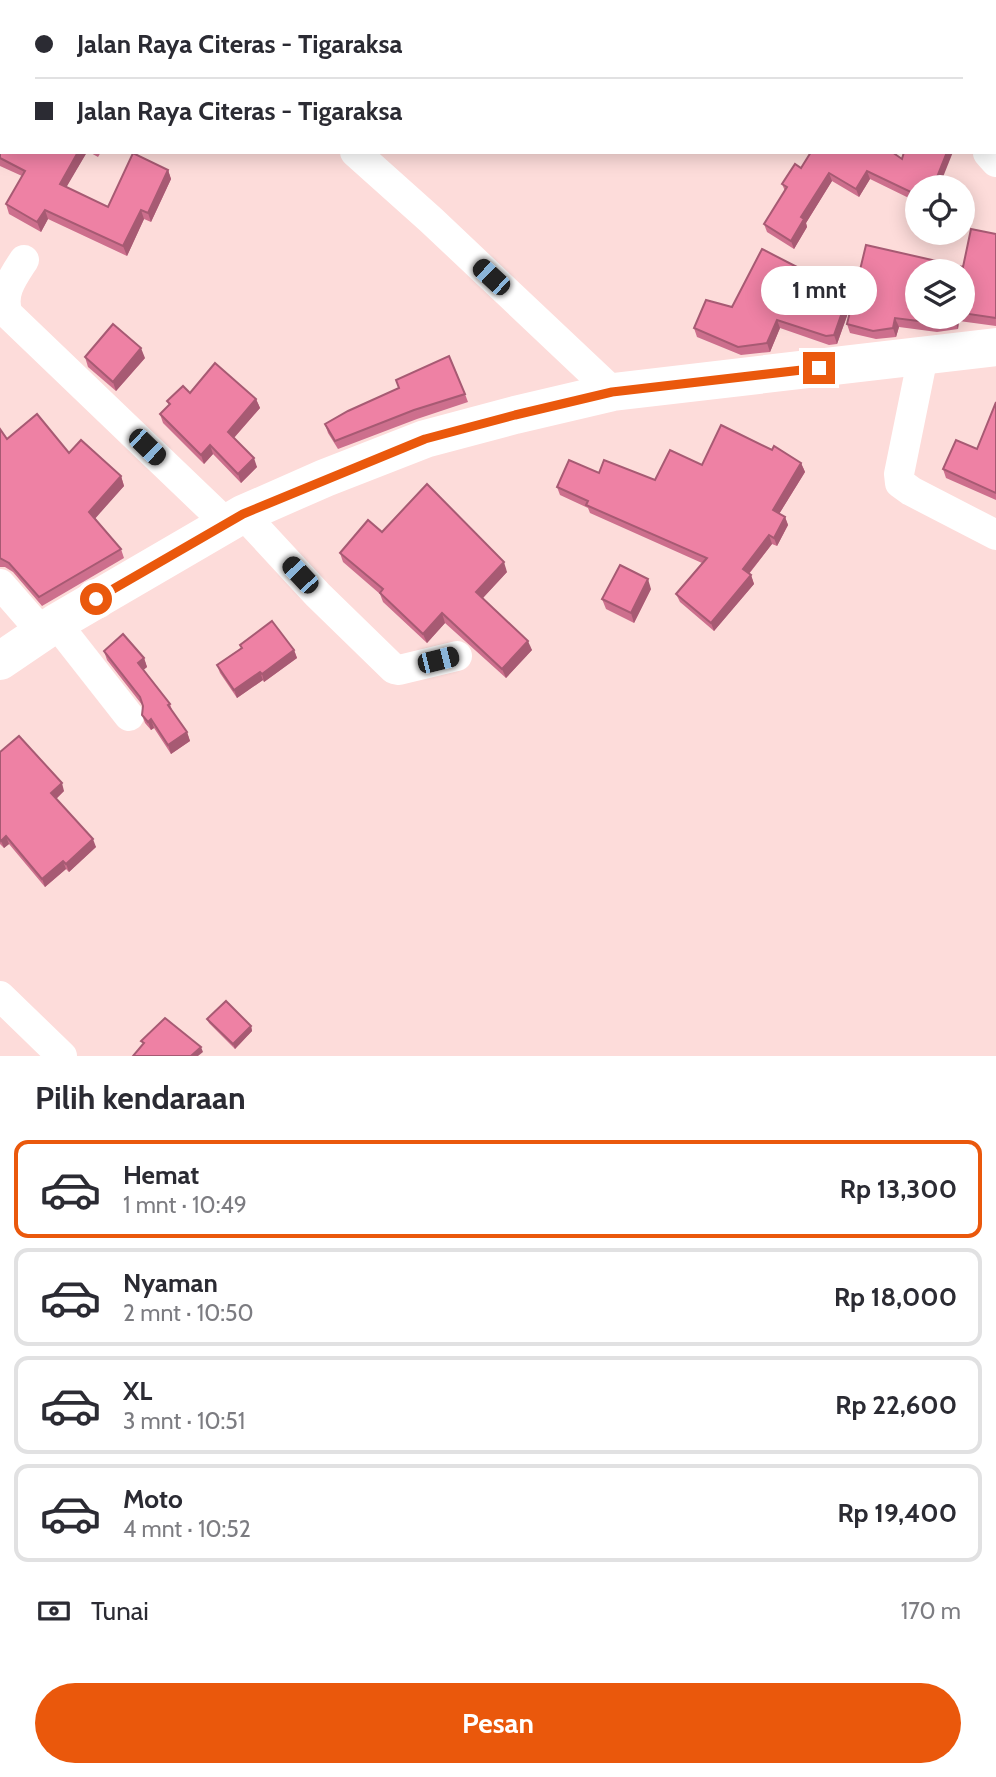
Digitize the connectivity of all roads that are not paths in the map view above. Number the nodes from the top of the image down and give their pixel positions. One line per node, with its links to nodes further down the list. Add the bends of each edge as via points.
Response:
1 (357, 154): 5 (street)
2 (24, 260): 6 (street, via 5,289 2,300 8,314)
3 (996, 347): 4 (main road)
4 (923, 356): 5 (main road); 7 (street, via 900,483)
5 (612, 392): 6 (main road, via 425,439)
6 (235, 519): 9 (main road); 10 (street, via 394,670)
7 (996, 535)
8 (0, 584): 9 (street)
9 (49, 627): 11 (main road); 12 (street)
10 (457, 656)
11 (0, 661)
12 (128, 716)
13 (0, 996): 14 (street)
14 (62, 1056)

